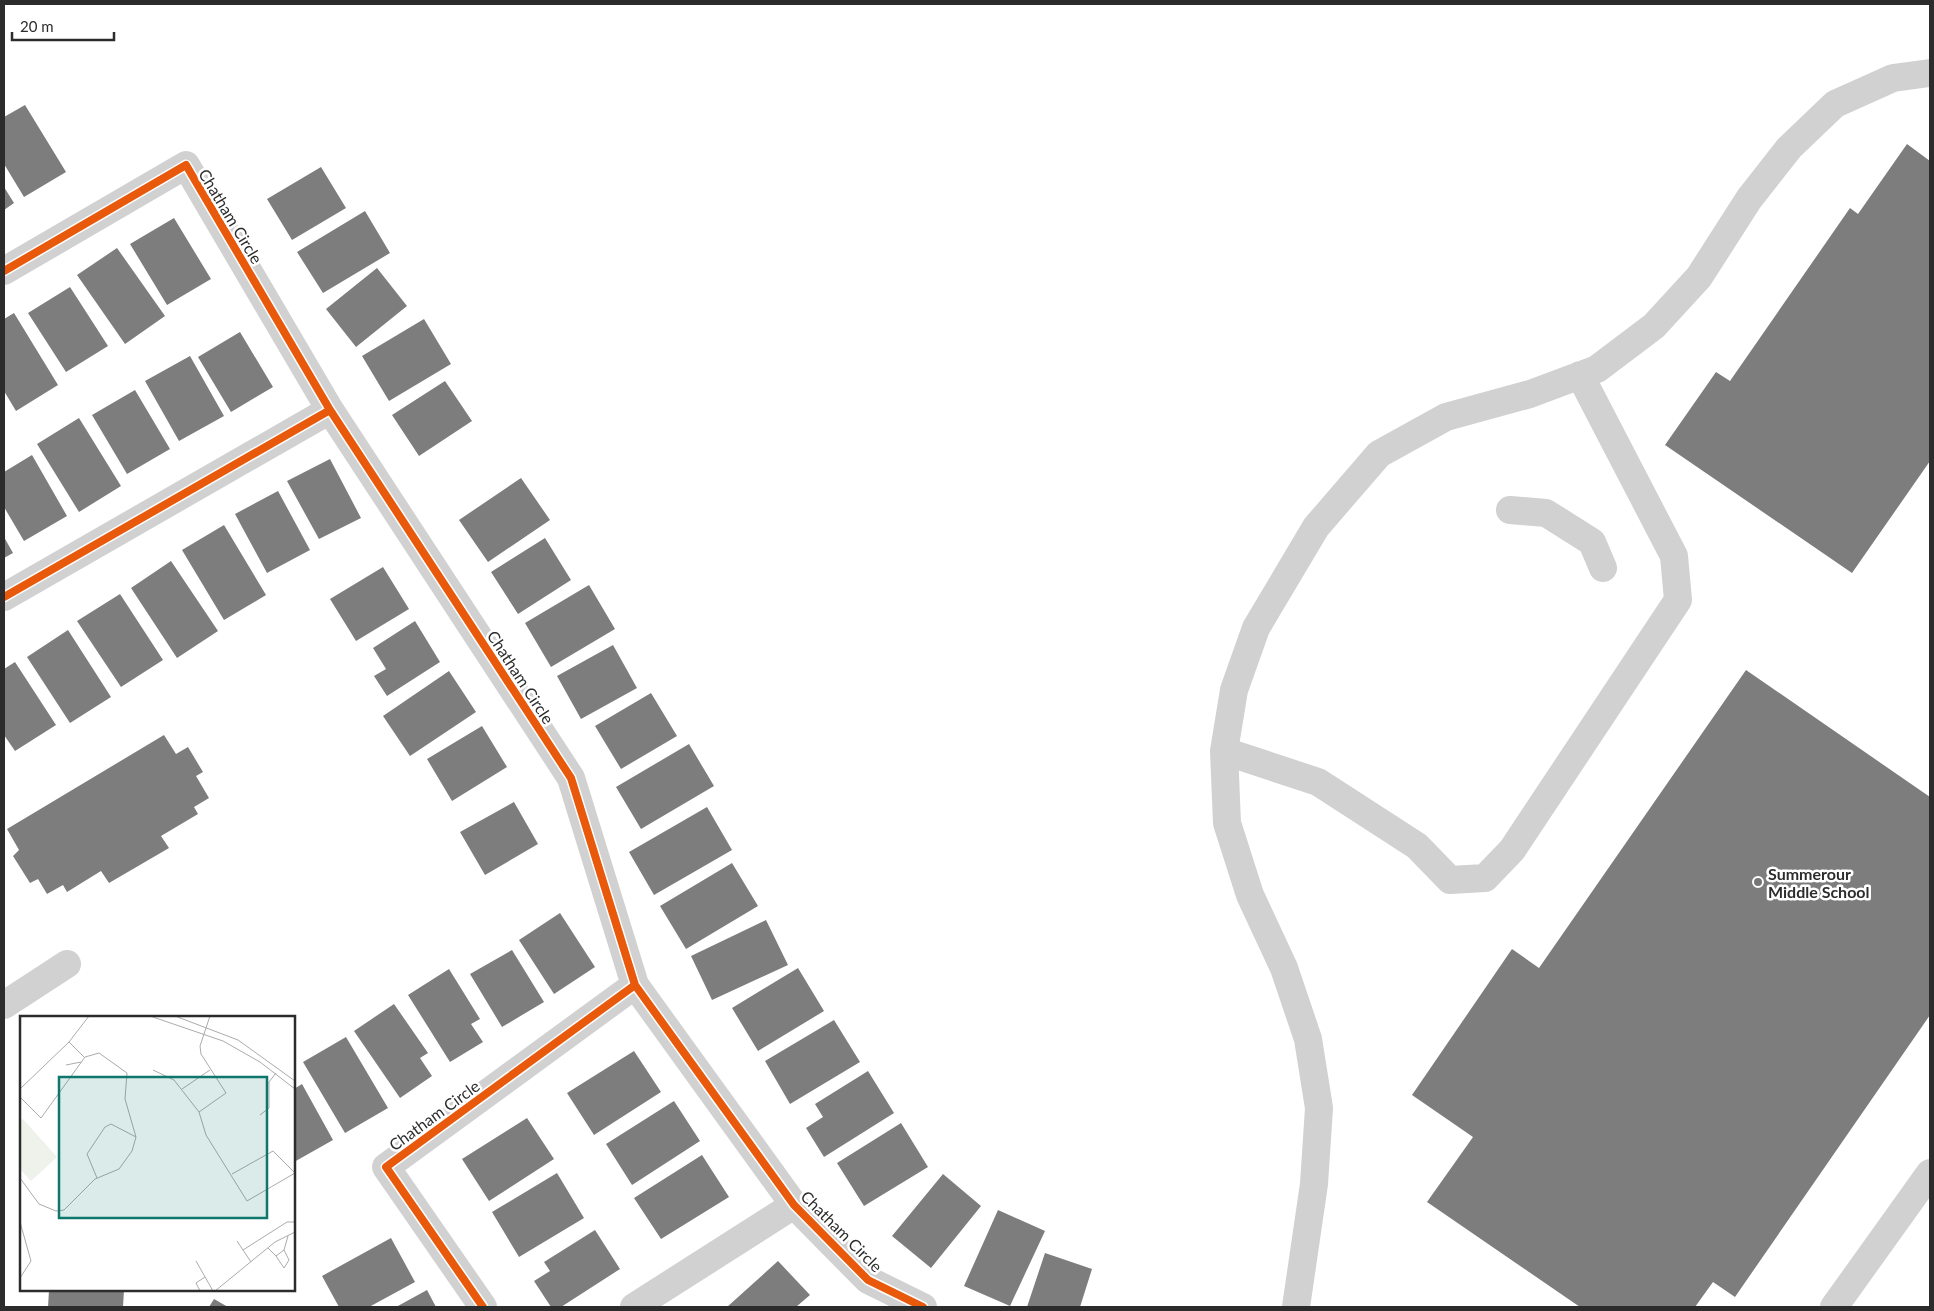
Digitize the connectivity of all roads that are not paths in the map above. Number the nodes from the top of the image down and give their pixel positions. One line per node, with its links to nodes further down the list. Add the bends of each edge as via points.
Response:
1 (1930, 73): 3 (street, via 1893,78 1836,104 1789,148 1749,199 1698,277 1654,326 1596,369)
2 (4, 272): 4 (street, Chatham Circle, via 186,165)
3 (1580, 375): 8 (street, via 1530,394 1446,417 1379,454 1316,527 1256,628 1234,690); 8 (street, via 1674,556 1678,600 1512,850 1485,878 1450,880 1417,846 1318,782)
4 (330, 410): 7 (street); 10 (street, Chatham Circle, via 571,778)
5 (1510, 510): 6 (street, via 1546,513 1592,542)
6 (1603, 568)
7 (4, 597)
8 (1224, 751): 17 (street, via 1227,823 1250,895 1284,968 1305,1030 1319,1108 1314,1184)
9 (66, 964): 11 (street)
10 (635, 985): 13 (street, Chatham Circle); 14 (street, Chatham Circle, via 386,1167)
11 (4, 1005)
12 (1930, 1172): 18 (street)
13 (794, 1205): 15 (street, Chatham Circle); 16 (street, Chatham Circle, via 868,1280)
14 (483, 1307)
15 (634, 1307)
16 (923, 1307)
17 (1296, 1307)
18 (1834, 1307)

